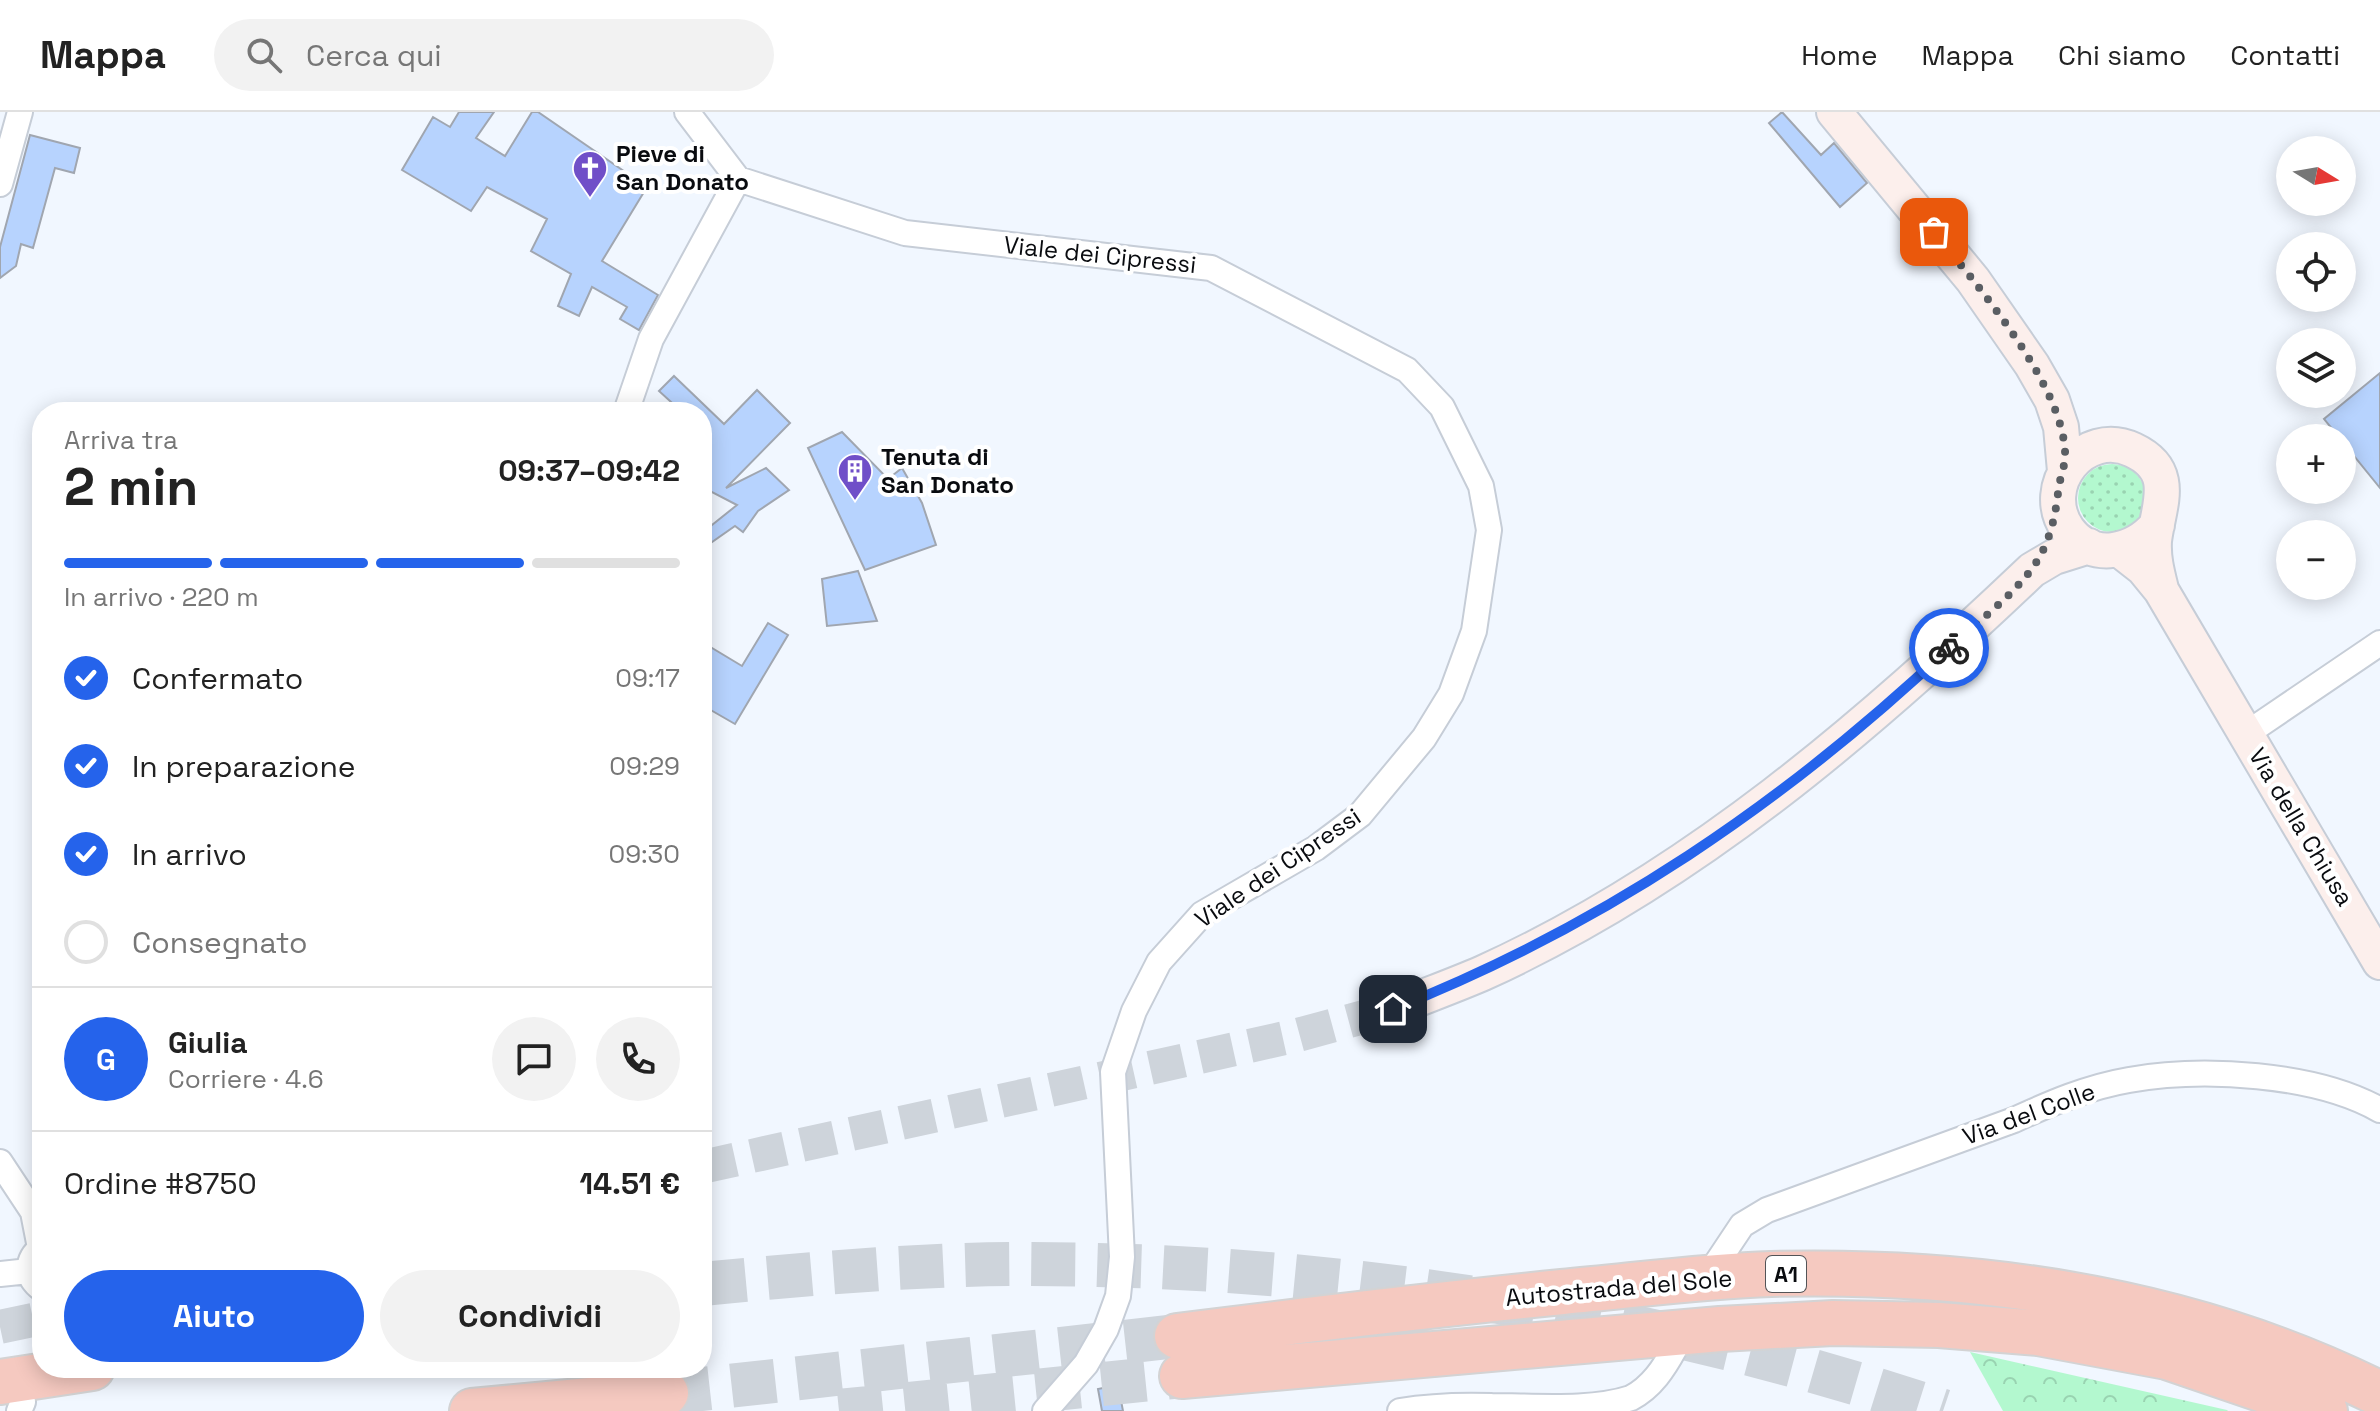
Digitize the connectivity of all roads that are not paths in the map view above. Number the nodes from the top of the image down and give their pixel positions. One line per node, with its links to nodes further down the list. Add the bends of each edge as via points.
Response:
1 (20, 112): 5 (street)
2 (687, 112): 4 (street)
3 (1834, 112): 6 (main road, Via della Chiusa, via 1973,280)
4 (738, 179): 7 (street, via 651,339); 31 (street, Viale dei Cipressi, via 905,233 1211,268 1407,370 1442,407 1481,486 1489,530 1474,631 1451,694 1424,738 1360,815 1316,848 1202,914 1159,962 1134,1011 1113,1072 1122,1257 1118,1296 1086,1364)
5 (0, 184)
6 (2052, 400): 8 (main road, Via della Chiusa); 9 (main road, Via della Chiusa)
7 (629, 402)
8 (2103, 445): 9 (main road, via 2081,454); 11 (main road, Via della Chiusa, via 2137,451 2156,470 2163,493)
9 (2065, 471): 10 (main road, Via della Chiusa)
10 (2058, 506): 12 (main road, Via della Chiusa, via 2066,527); 13 (main road)
11 (2157, 525): 12 (main road, via 2135,545); 14 (main road, Via della Chiusa, via 2155,567)
12 (2105, 548): 13 (main road, via 2049,559); 14 (main road, Via della Chiusa, via 2143,568)
13 (2032, 570): 18 (main road, via 1848,738 1665,872 1546,941)
14 (2161, 590): 16 (main road, Via della Chiusa)
15 (2380, 643): 16 (street, Via della Chiusa)
16 (2246, 734): 17 (main road, Via della Chiusa)
17 (2380, 962)
18 (1393, 1009)
19 (2380, 1110): 22 (street, Via del Colle, via 2299,1081 2175,1076 2103,1086 1767,1210 1742,1225)
20 (0, 1162): 21 (street)
21 (32, 1210)
22 (1712, 1270)
23 (0, 1274): 24 (street)
24 (32, 1279)
25 (1675, 1348): 32 (street, via 1648,1386 1630,1400 1602,1407)
26 (66, 1378): 29 (highway)
27 (666, 1393): 30 (highway)
28 (2380, 1394): 33 (highway, Autostrada del Sole / A1, via 2330,1369 2189,1319 2020,1285 1900,1275 1769,1274 1486,1300 1179,1356 1833,1323 1939,1325 2038,1333 2167,1357)
29 (14, 1398)
30 (472, 1411)
31 (1045, 1411)
32 (1400, 1411)
33 (2325, 1411)

